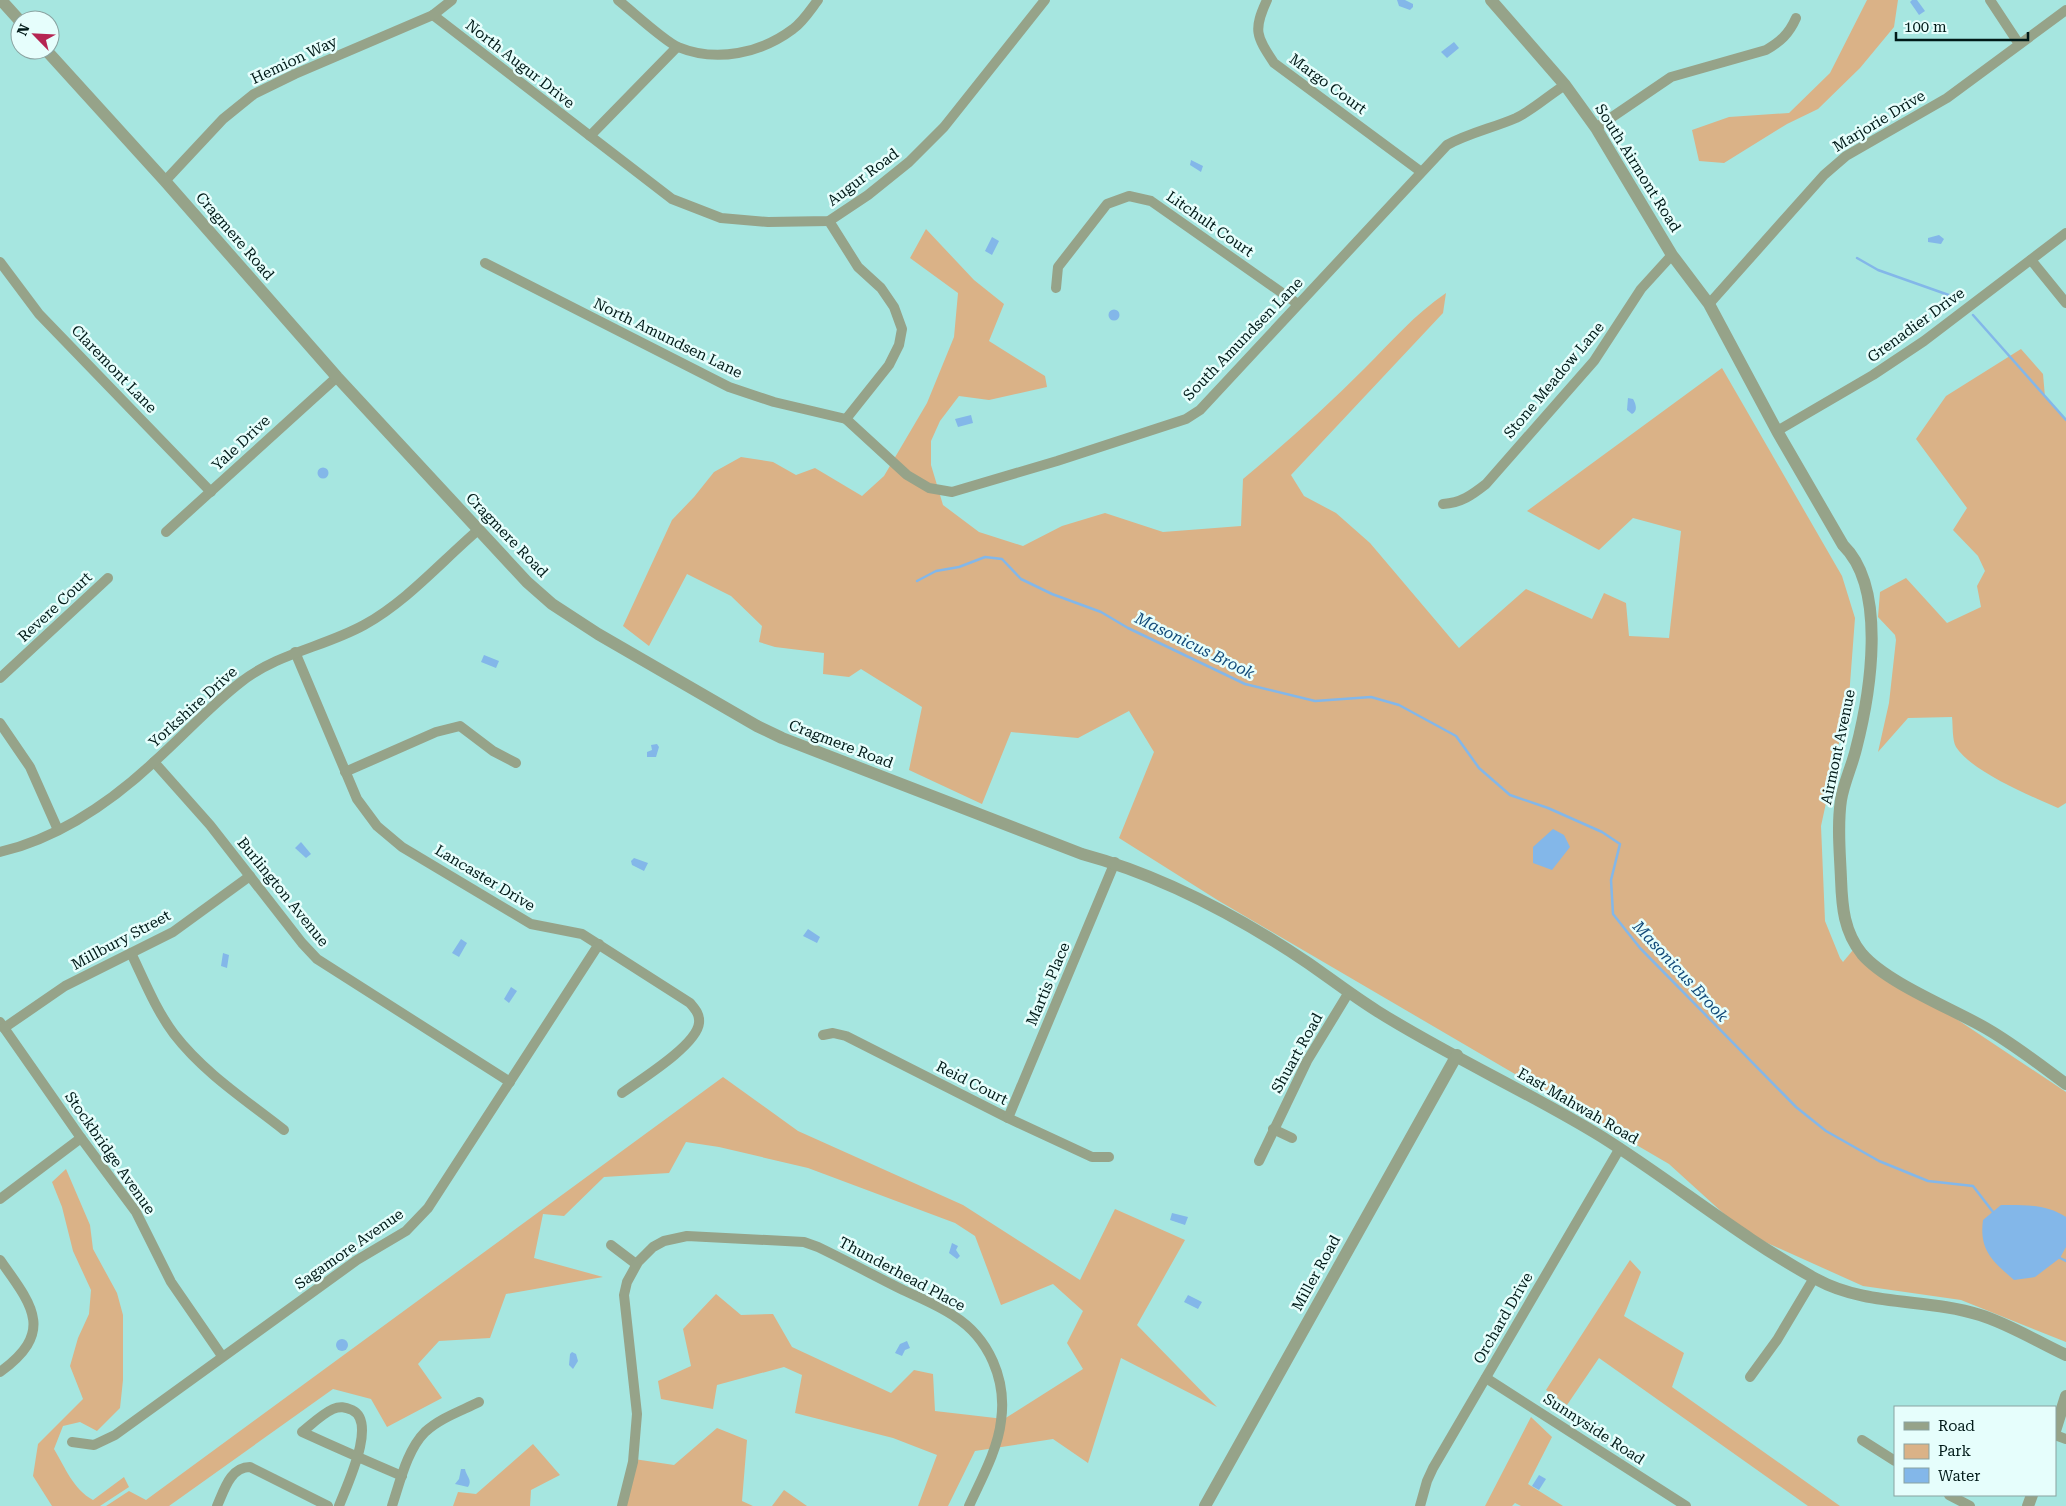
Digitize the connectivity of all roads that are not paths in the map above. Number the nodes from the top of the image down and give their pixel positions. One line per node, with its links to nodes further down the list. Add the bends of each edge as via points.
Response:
1 (1, 0): 9 (street)
2 (452, 0): 11 (street, Hemion Way)
3 (618, 0): 14 (street)
4 (818, 0): 14 (street, via 795,28 756,51 714,54)
5 (1045, 0): 21 (street, Augur Road, via 944,127 909,162)
6 (1268, 0): 19 (street, Margo Court, via 1258,21 1259,42 1274,63)
7 (1491, 0): 16 (street, South Airmont Road)
8 (1990, 0): 13 (street)
9 (10, 10)
10 (2066, 10): 13 (street, Marjorie Drive)
11 (433, 15): 18 (street, North Augur Drive); 20 (street, Hemion Way, via 254,94 223,118)
12 (1796, 18): 17 (street, via 1780,42 1766,50 1671,77)
13 (2019, 44): 30 (street, Marjorie Drive, via 1947,98 1846,156 1824,175)
14 (678, 47): 18 (street)
15 (55, 60): 20 (street, Cragmere Road)
16 (1565, 85): 17 (street, South Airmont Road); 19 (street, South Amundsen Lane, via 1519,116 1447,145)
17 (1596, 128): 23 (street, South Airmont Road)
18 (590, 136): 21 (street, Augur Road, via 672,199 721,218 768,222)
19 (1420, 171): 29 (street, South Amundsen Lane)
20 (165, 181): 32 (street, Cragmere Road)
21 (829, 221): 33 (street, via 858,268 881,288 894,307 902,329 900,346 889,365)
22 (2066, 233): 24 (street, Grenadier Drive)
23 (1672, 255): 30 (street, South Airmont Road); 36 (street, Stone Meadow Lane, via 1641,289 1594,361 1486,484 1456,504)
24 (2031, 260): 28 (street); 34 (street, Grenadier Drive, via 1924,341)
25 (0, 262): 35 (street, Claremont Lane, via 39,314)
26 (485, 262): 33 (street, North Amundsen Lane, via 729,387 774,402)
27 (1056, 288): 29 (street, Litchult Court, via 1058,267 1066,254 1107,204 1129,196 1151,201)
28 (2066, 303)
29 (1298, 304): 33 (street, South Amundsen Lane, via 1200,410 1186,419 952,492 928,488 907,475)
30 (1709, 304): 31 (street, South Airmont Road)
31 (1740, 364): 34 (street, Airmont Avenue)
32 (336, 377): 35 (street, Yale Drive); 37 (street, Cragmere Road)
33 (846, 419)
34 (1777, 431): 58 (street, Airmont Avenue, via 1855,561 1869,597 1872,652 1865,708 1840,812 1842,910 1846,927 1861,953 1883,972 1984,1027)
35 (211, 492): 38 (street, Yale Drive)
36 (1443, 504)
37 (477, 530): 40 (street, Yorkshire Drive, via 385,611 363,626); 48 (street, Cragmere Road, via 552,604 757,726)
38 (166, 532)
39 (108, 578): 41 (street, Revere Court)
40 (295, 652): 43 (street, Yorkshire Drive, via 266,665 242,681); 45 (street, Lancaster Drive)
41 (0, 678)
42 (0, 723): 46 (street, via 30,767)
43 (154, 762): 46 (street, Yorkshire Drive, via 95,810); 50 (street, Burlington Avenue)
44 (516, 763): 45 (street, via 493,751 460,726 436,732)
45 (345, 772): 51 (street, Lancaster Drive, via 357,799 377,826 402,847 531,924 582,934)
46 (58, 830): 47 (street, Yorkshire Drive)
47 (0, 852)
48 (1082, 854): 49 (street, East Mahwah Road)
49 (1114, 862): 53 (street, East Mahwah Road, via 1222,910); 60 (street, Martis Place)
50 (250, 876): 52 (street, Millbury Street, via 173,932); 57 (street, Burlington Avenue, via 317,959)
51 (599, 944): 57 (street, Sagamore Avenue); 59 (street, Lancaster Drive, via 690,1003 698,1013 699,1024 695,1034 684,1046)
52 (130, 953): 54 (street, Millbury Street, via 65,986); 62 (street, via 173,1033 211,1073)
53 (1349, 992): 56 (street, East Mahwah Road, via 1378,1012); 61 (street, Shuart Road, via 1307,1061)
54 (2, 1025): 63 (street, Stockbridge Avenue)
55 (823, 1036): 60 (street, Reid Court, via 833,1033 846,1036)
56 (1457, 1055): 65 (street, East Mahwah Road); 93 (street, Miller Road)
57 (510, 1082): 74 (street, Sagamore Avenue, via 428,1208 406,1230 357,1260)
58 (2066, 1084)
59 (622, 1093)
60 (1008, 1118): 66 (street, Reid Court, via 1092,1157)
61 (1273, 1129): 64 (street); 67 (street, Shuart Road)
62 (284, 1130)
63 (81, 1138): 68 (street); 74 (street, Stockbridge Avenue, via 136,1212 171,1282)
64 (1292, 1138)
65 (1620, 1148): 72 (street, East Mahwah Road, via 1769,1253); 77 (street, Orchard Drive)
66 (1108, 1157)
67 (1259, 1161)
68 (0, 1199)
69 (611, 1245): 71 (street)
70 (0, 1260): 75 (street, via 30,1305 34,1319 34,1334 27,1348)
71 (636, 1264): 91 (street, Thunderhead Place, via 627,1282 624,1306 636,1392 636,1440); 92 (street, Thunderhead Place, via 653,1247 687,1236 790,1240 818,1247 955,1316 987,1349 1002,1393 998,1437)
72 (1814, 1278): 73 (street, East Mahwah Road, via 1845,1292 1980,1315); 76 (street, via 1778,1340)
73 (2066, 1355)
74 (222, 1356): 82 (street, Sagamore Avenue, via 115,1435 94,1445)
75 (0, 1372)
76 (1750, 1376)
77 (1486, 1378): 94 (street, Orchard Drive, via 1427,1481); 95 (street, Sunnyside Road)
78 (2066, 1396): 80 (street)
79 (479, 1402): 85 (street, via 438,1422 425,1433 414,1447)
80 (2056, 1428)
81 (1862, 1440): 84 (street)
82 (72, 1442)
83 (358, 1457): 83 (street, via 302,1432 334,1408 344,1406 355,1411 361,1419); 85 (street); 89 (street)
84 (1894, 1460)
85 (402, 1476): 90 (street)
86 (1951, 1496): 96 (street)
87 (217, 1506): 88 (street, via 234,1473 244,1467)
88 (328, 1506)
89 (339, 1506)
90 (392, 1506)
91 (622, 1506)
92 (969, 1506)
93 (1205, 1506)
94 (1420, 1506)
95 (1686, 1506)
96 (1970, 1506)

